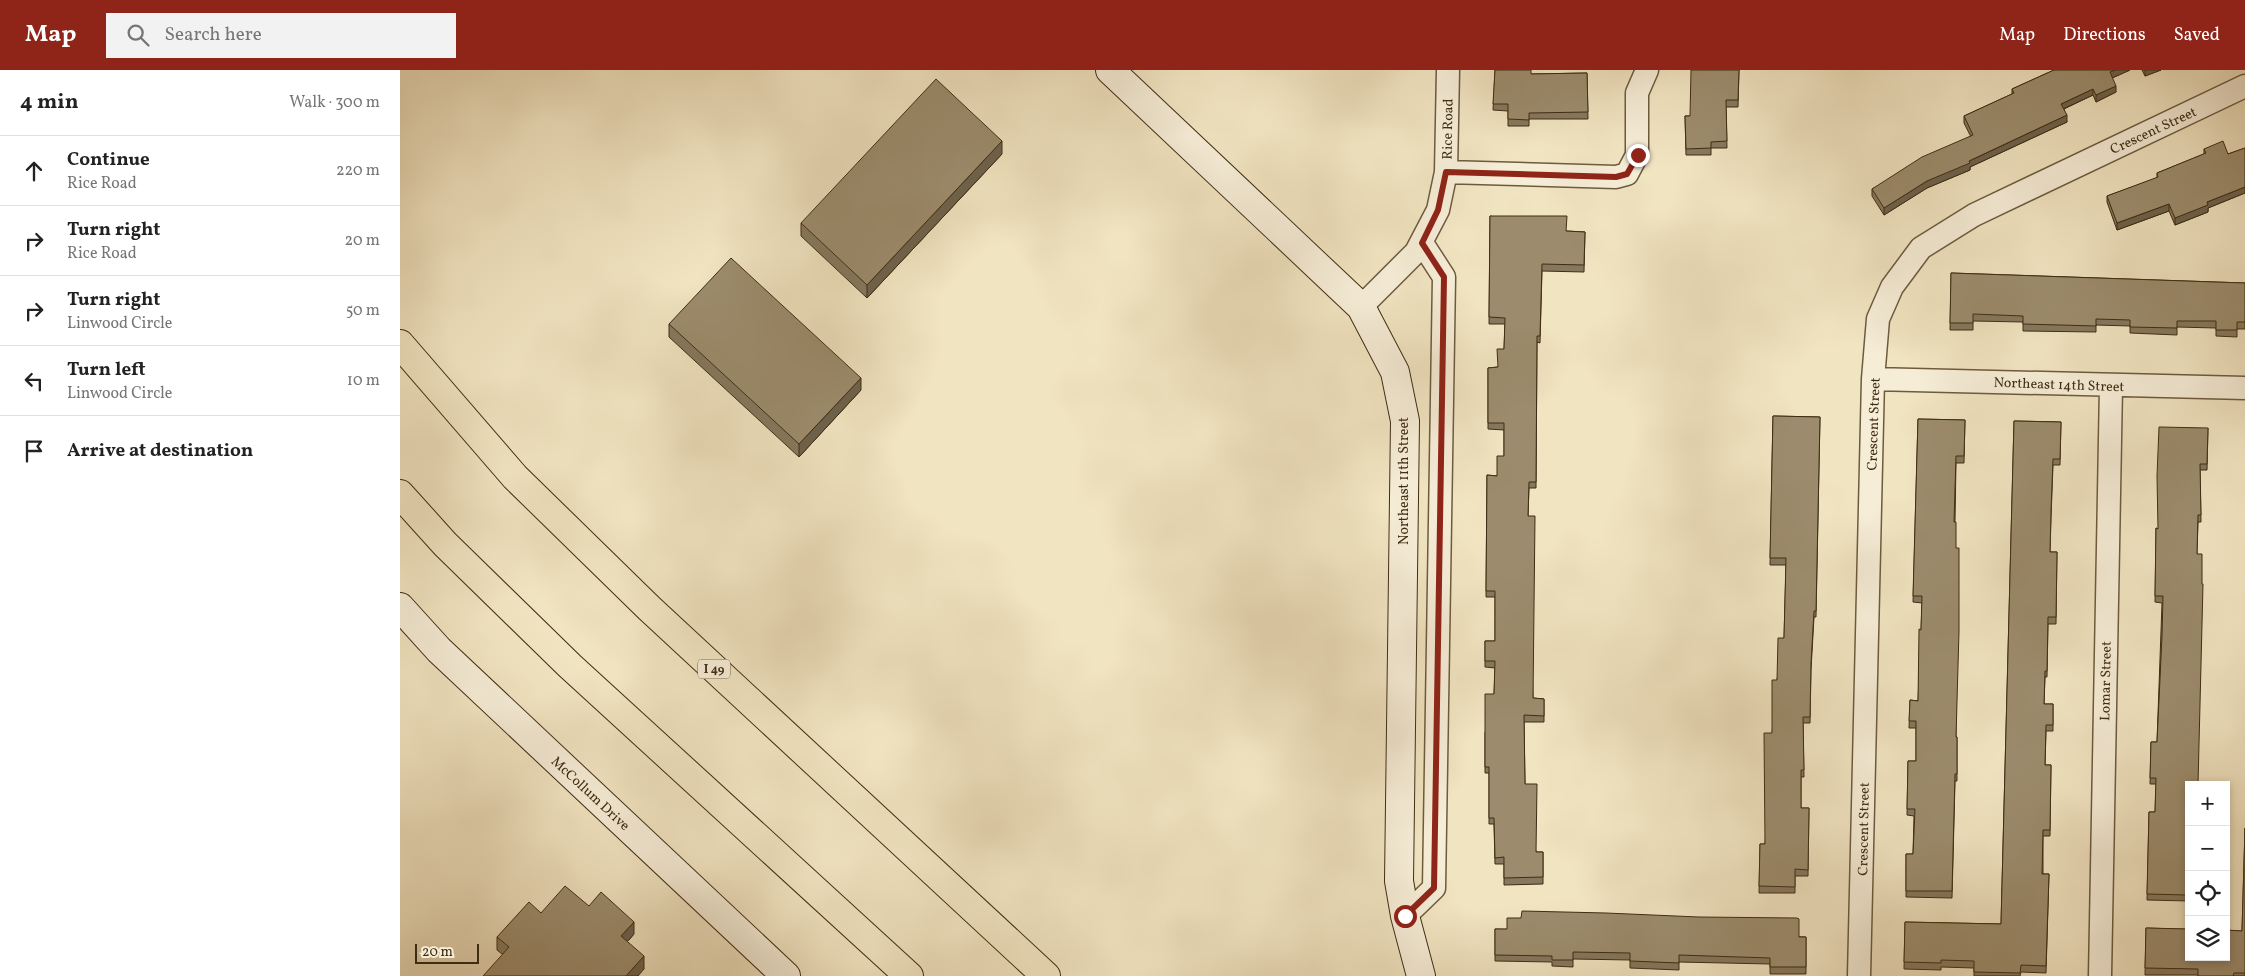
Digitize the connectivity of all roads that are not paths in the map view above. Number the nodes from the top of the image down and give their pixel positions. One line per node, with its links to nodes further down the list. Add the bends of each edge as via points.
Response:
1 (1110, 70): 7 (street, Northeast 11th Street)
2 (1448, 70): 5 (street, Rice Road)
3 (1647, 70): 5 (street, via 1637,93 1638,155 1627,174 1616,177)
4 (2245, 86): 9 (street, Crescent Street, via 1974,215 1921,248 1892,287 1878,319)
5 (1446, 172): 6 (street, Rice Road, via 1438,210)
6 (1422, 243): 7 (street, Rice Road); 14 (street, via 1444,277 1434,888)
7 (1361, 307): 14 (street, Northeast 11th Street, via 1395,372 1405,421 1399,881)
8 (400, 344): 17 (highway, I 49, via 515,477 621,581)
9 (1873, 379): 10 (street, Northeast 14th Street); 19 (street, Crescent Street)
10 (2111, 386): 11 (street, Northeast 14th Street); 20 (street, Lomar Street)
11 (2245, 388)
12 (400, 494): 16 (highway, via 445,544 570,666)
13 (400, 607): 15 (street, McCollum Drive, via 439,650)
14 (1405, 916): 18 (street, Northeast 11th Street)
15 (786, 976)
16 (909, 976)
17 (1046, 976)
18 (1421, 976)
19 (1859, 976)
20 (2100, 976)

